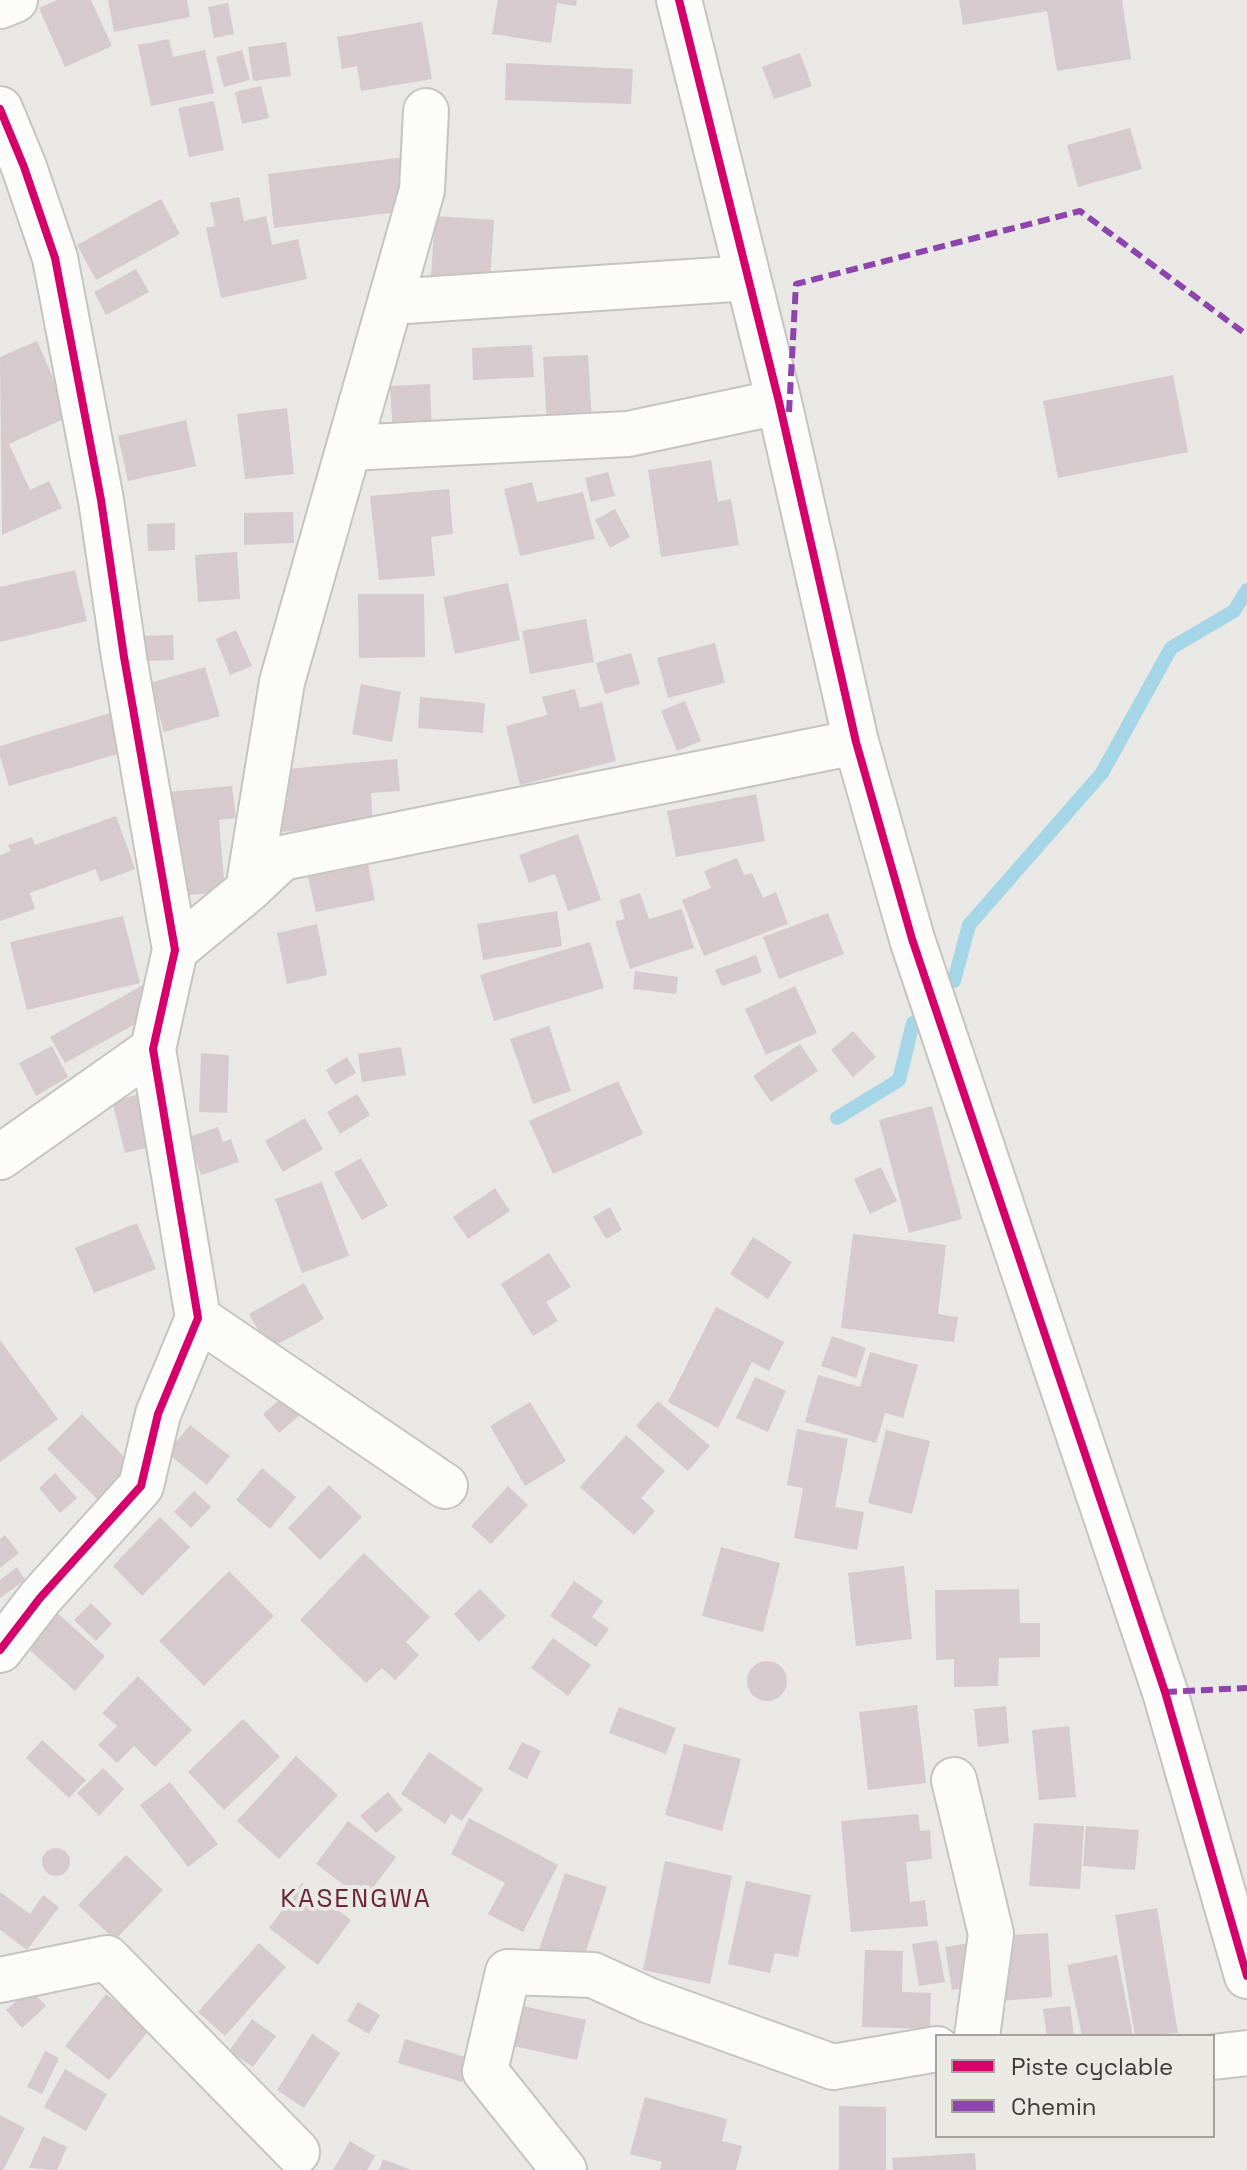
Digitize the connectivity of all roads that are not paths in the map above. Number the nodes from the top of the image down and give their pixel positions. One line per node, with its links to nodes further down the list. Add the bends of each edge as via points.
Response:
1 (15, 0): 3 (street)
2 (679, 0): 7 (street)
3 (0, 6)
4 (0, 109): 6 (street)
5 (426, 111): 8 (street, via 422,190)
6 (12, 173): 13 (street, via 55,258)
7 (748, 278): 8 (street); 9 (street)
8 (391, 302): 10 (street)
9 (779, 402): 10 (street, via 628,434); 11 (street)
10 (349, 448): 12 (street, via 282,682)
11 (856, 742): 12 (street, via 282,858); 20 (street, via 912,939 1165,1692)
12 (248, 890): 13 (street)
13 (175, 950): 14 (street)
14 (153, 1049): 15 (street); 16 (street)
15 (0, 1157)
16 (198, 1318): 17 (street); 18 (street, via 158,1414 141,1486)
17 (445, 1486)
18 (0, 1650)
19 (954, 1780): 22 (street, via 991,1934)
20 (1247, 1976)
21 (0, 1980): 26 (street, via 107,1958)
22 (977, 2034)
23 (935, 2049): 27 (street, via 833,2067 593,1975 508,1972 485,2071)
24 (1247, 2053): 25 (street)
25 (1215, 2057)
26 (297, 2152)
27 (564, 2170)

